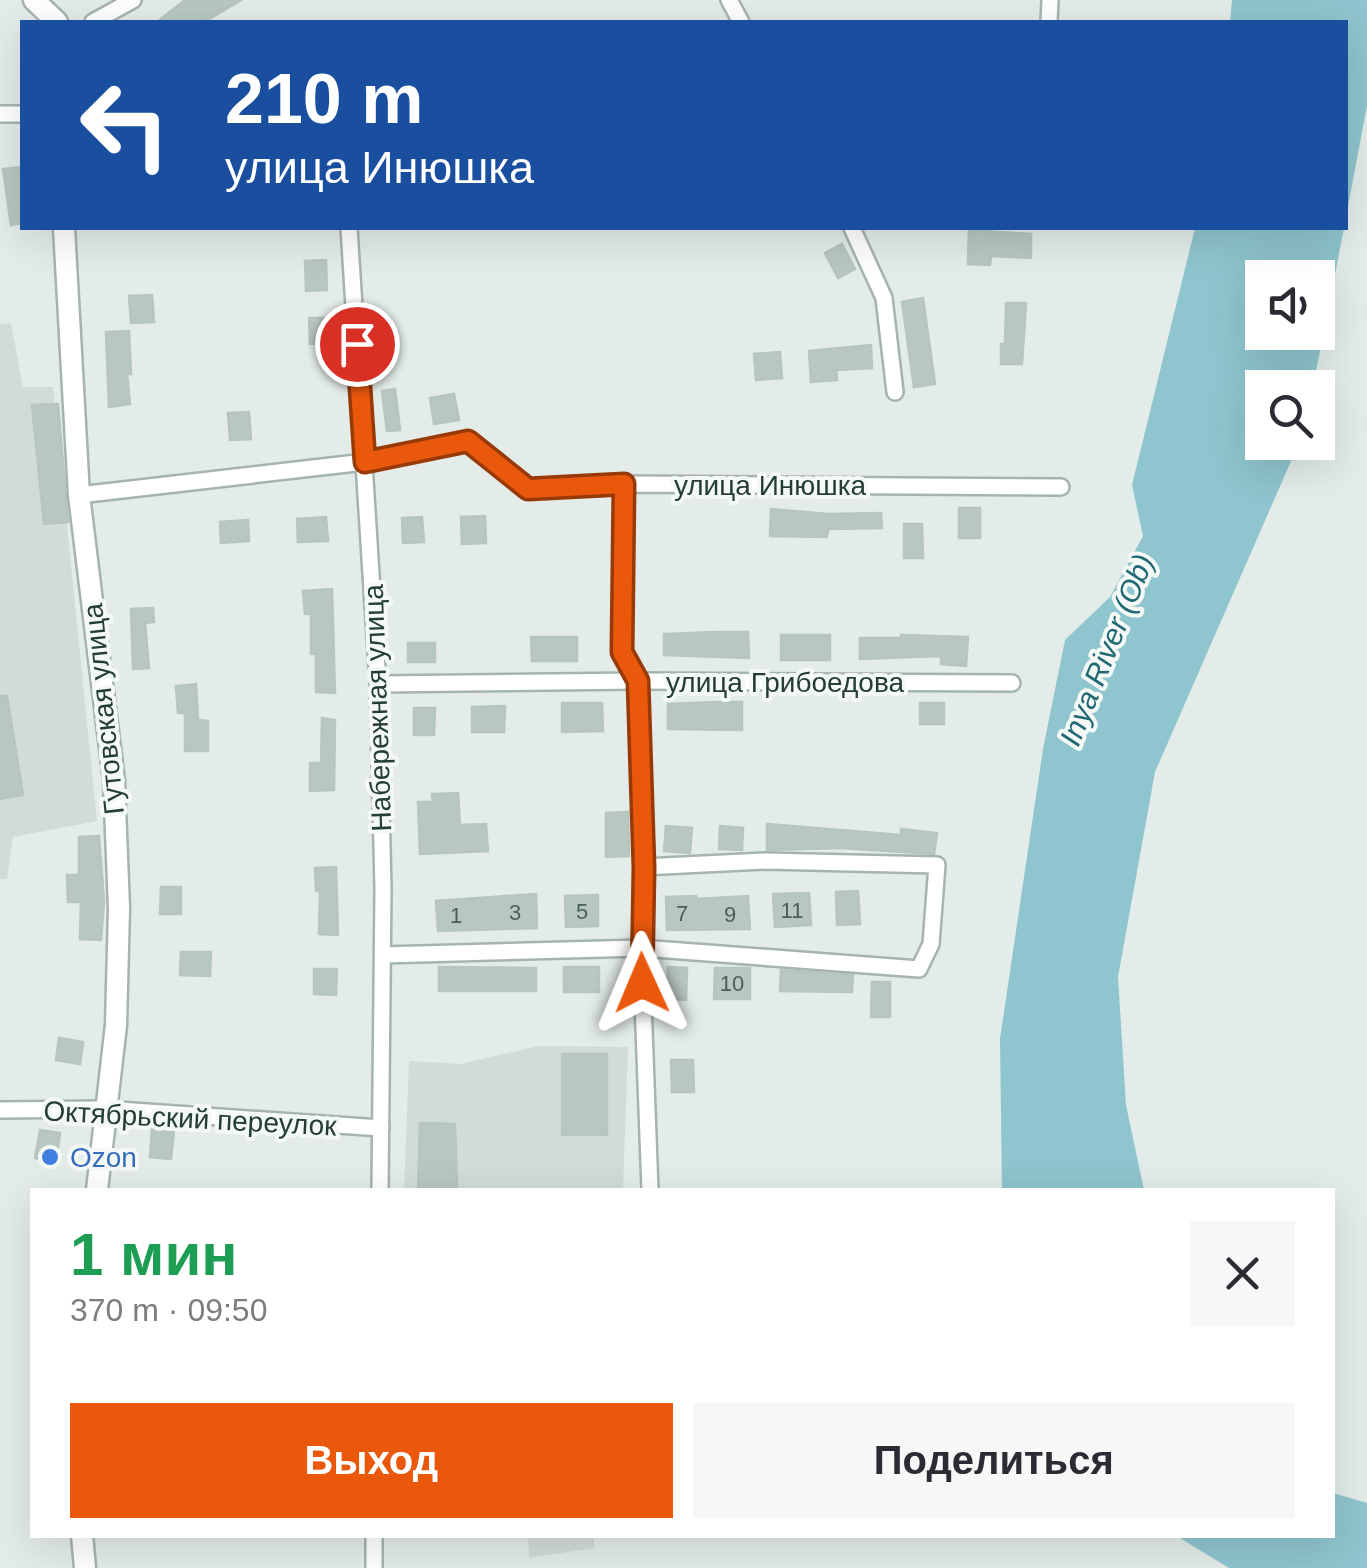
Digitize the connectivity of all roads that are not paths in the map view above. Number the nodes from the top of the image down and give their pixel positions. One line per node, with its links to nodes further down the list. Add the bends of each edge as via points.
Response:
1 (34, 0): 3 (street)
2 (133, 0): 4 (street)
3 (55, 20)
4 (97, 20)
5 (64, 230): 12 (street, Гутовская улица)
6 (349, 230): 9 (street, Набережная улица)
7 (853, 230): 8 (street, via 884,298)
8 (895, 392)
9 (365, 462): 10 (street, улица Инюшка, via 468,441 528,489); 12 (street, улица Инюшка); 15 (street, Набережная улица)
10 (624, 484): 11 (street, улица Инюшка); 13 (street, via 622,652)
11 (1061, 487)
12 (79, 495): 19 (street, Гутовская улица, via 114,781 116,1025)
13 (638, 681): 14 (street, улица Грибоедова); 15 (street, улица Грибоедова); 16 (street)
14 (1012, 683)
15 (378, 684): 18 (street, Набережная улица)
16 (644, 868): 17 (street); 17 (street, via 766,861 937,866 931,944 920,968)
17 (641, 948): 18 (street); 24 (street)
18 (383, 954): 21 (street, Набережная улица)
19 (104, 1109): 20 (street, Октябрьский переулок); 21 (street, Октябрьский переулок); 22 (street, Гутовская улица)
20 (0, 1110)
21 (381, 1128): 23 (street, Набережная улица)
22 (97, 1188)
23 (380, 1188)
24 (650, 1188)
25 (82, 1538): 27 (street)
26 (374, 1538): 28 (street)
27 (86, 1568)
28 (374, 1568)

